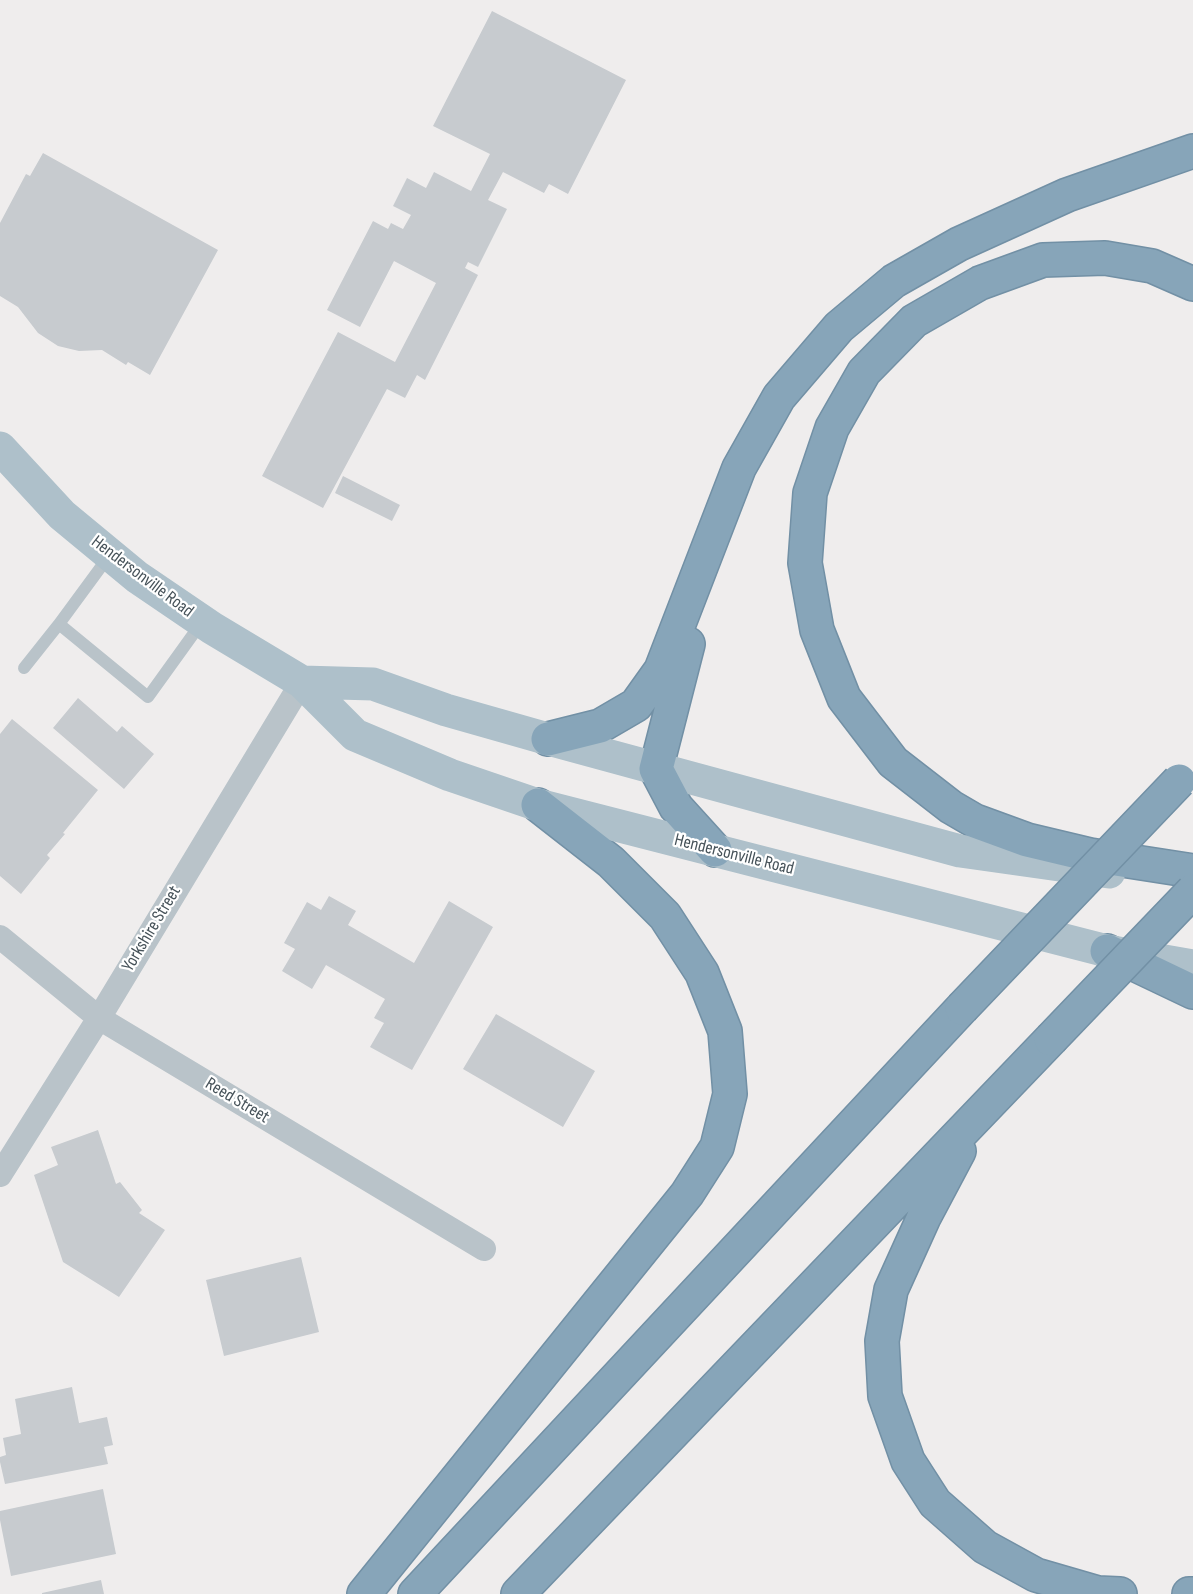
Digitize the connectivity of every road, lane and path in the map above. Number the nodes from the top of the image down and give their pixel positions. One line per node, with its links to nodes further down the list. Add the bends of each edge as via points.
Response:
1 (1193, 151): 5 (highway, via 1067,195 959,244 894,281 839,327 779,397 739,468)
2 (1193, 284): 15 (highway, via 1152,266 1105,258 1043,260 980,283 914,321 864,372 832,428 810,493 805,563 817,630 844,698 893,762 975,821 1027,840 1090,855)
3 (0, 448): 4 (main road, Hendersonville Road, via 62,514)
4 (110, 555): 6 (main road, Hendersonville Road); 7 (lane)
5 (702, 562): 10 (highway, via 662,670 636,705 600,726); 11 (highway, via 689,640)
6 (202, 622): 7 (lane, via 148,697); 9 (main road, Hendersonville Road)
7 (59, 624): 8 (lane)
8 (24, 668)
9 (302, 682): 10 (main road, Hendersonville Road, via 373,684); 13 (main road, Hendersonville Road, via 355,735 450,775); 22 (street, Yorkshire Street)
10 (548, 739): 11 (main road, Hendersonville Road)
11 (656, 769): 14 (highway, via 676,807); 16 (main road, Hendersonville Road, via 960,851)
12 (1186, 774): 27 (highway, bridge)
13 (538, 805): 14 (main road, Hendersonville Road); 26 (highway, via 611,862 665,916 702,973 724,1031 730,1094 717,1147 687,1194)
14 (715, 850): 19 (main road, Hendersonville Road)
15 (1193, 871)
16 (1193, 884)
17 (1193, 891): 23 (highway, bridge)
18 (0, 937): 22 (street, Reed Street)
19 (1107, 951): 20 (main road, Hendersonville Road); 21 (highway)
20 (1193, 966)
21 (1193, 992)
22 (99, 1018): 24 (street, Yorkshire Street); 25 (street, Reed Street)
23 (979, 1115): 28 (highway); 29 (highway, via 924,1217 891,1290 882,1341 885,1396 908,1461 934,1503 986,1547 1036,1575 1098,1593)
24 (0, 1175)
25 (484, 1250)
26 (364, 1594)
27 (415, 1594)
28 (518, 1594)
29 (1120, 1594)

